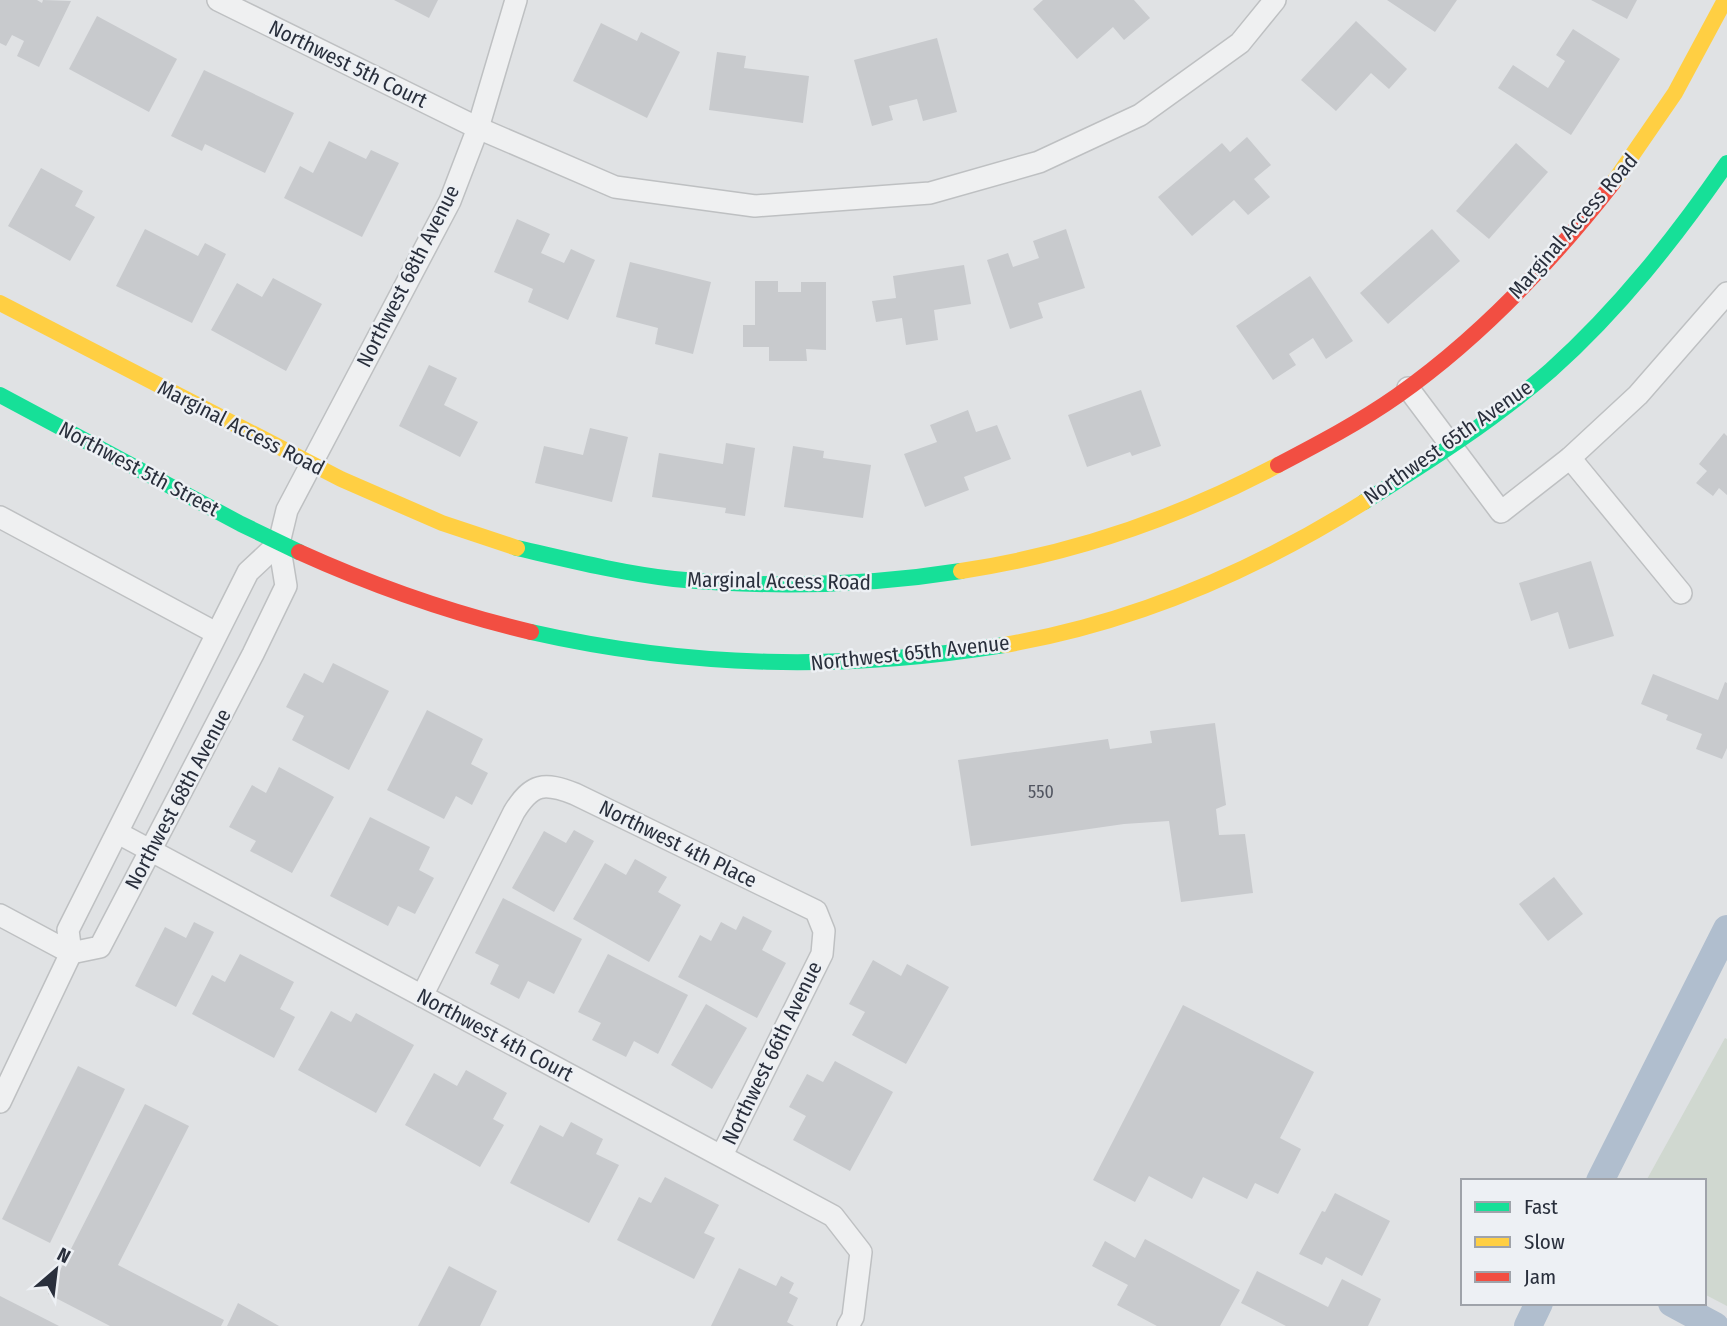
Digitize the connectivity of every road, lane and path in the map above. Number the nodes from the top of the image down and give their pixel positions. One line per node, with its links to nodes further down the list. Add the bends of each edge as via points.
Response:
1 (218, 0): 5 (street, Northwest 5th Court)
2 (516, 0): 5 (street, Northwest 68th Avenue)
3 (1275, 0): 5 (street, via 1240,43 1140,115 1039,162 930,193 755,206 615,187)
4 (1725, 0): 9 (street, Marginal Access Road, via 1674,97 1616,181 1517,293)
5 (478, 128): 13 (street, Northwest 68th Avenue, via 450,201)
6 (1727, 163): 11 (street, Northwest 65th Avenue, via 1608,314 1522,394)
7 (1727, 293): 12 (street, via 1638,395)
8 (0, 303): 13 (street, Marginal Access Road)
9 (1408, 388): 11 (street); 13 (street, Marginal Access Road, via 1249,481 1162,520 1049,555 905,581 759,585 646,576 511,546 390,502)
10 (0, 395): 15 (street, Northwest 5th Street)
11 (1450, 445): 12 (street, via 1501,512); 15 (street, Northwest 65th Avenue, via 1311,534 1199,589 1091,626 988,647 907,657 787,664 716,662 565,640 435,604)
12 (1570, 458): 16 (street)
13 (310, 464): 15 (street, Northwest 68th Avenue, via 287,510)
14 (0, 517): 17 (street)
15 (279, 543): 17 (street, Northwest 68th Avenue, via 248,572); 19 (street, Northwest 68th Avenue, via 286,586)
16 (1681, 593)
17 (216, 634): 18 (street, Northwest 68th Avenue)
18 (118, 833): 19 (street, Northwest 4th Court); 22 (street, Northwest 68th Avenue, via 68,930)
19 (151, 851): 22 (street, Northwest 68th Avenue, via 100,947); 23 (street, Northwest 4th Court)
20 (816, 911): 23 (street, Northwest 4th Place, via 575,794 538,786 523,796 514,812); 25 (street, Northwest 66th Avenue, via 824,931 822,954)
21 (0, 915): 22 (street)
22 (71, 953): 24 (street, Northwest 68th Avenue)
23 (422, 996): 25 (street, Northwest 4th Court)
24 (0, 1102)
25 (722, 1155): 26 (street, Northwest 4th Court, via 833,1216 861,1252)
26 (848, 1326)

